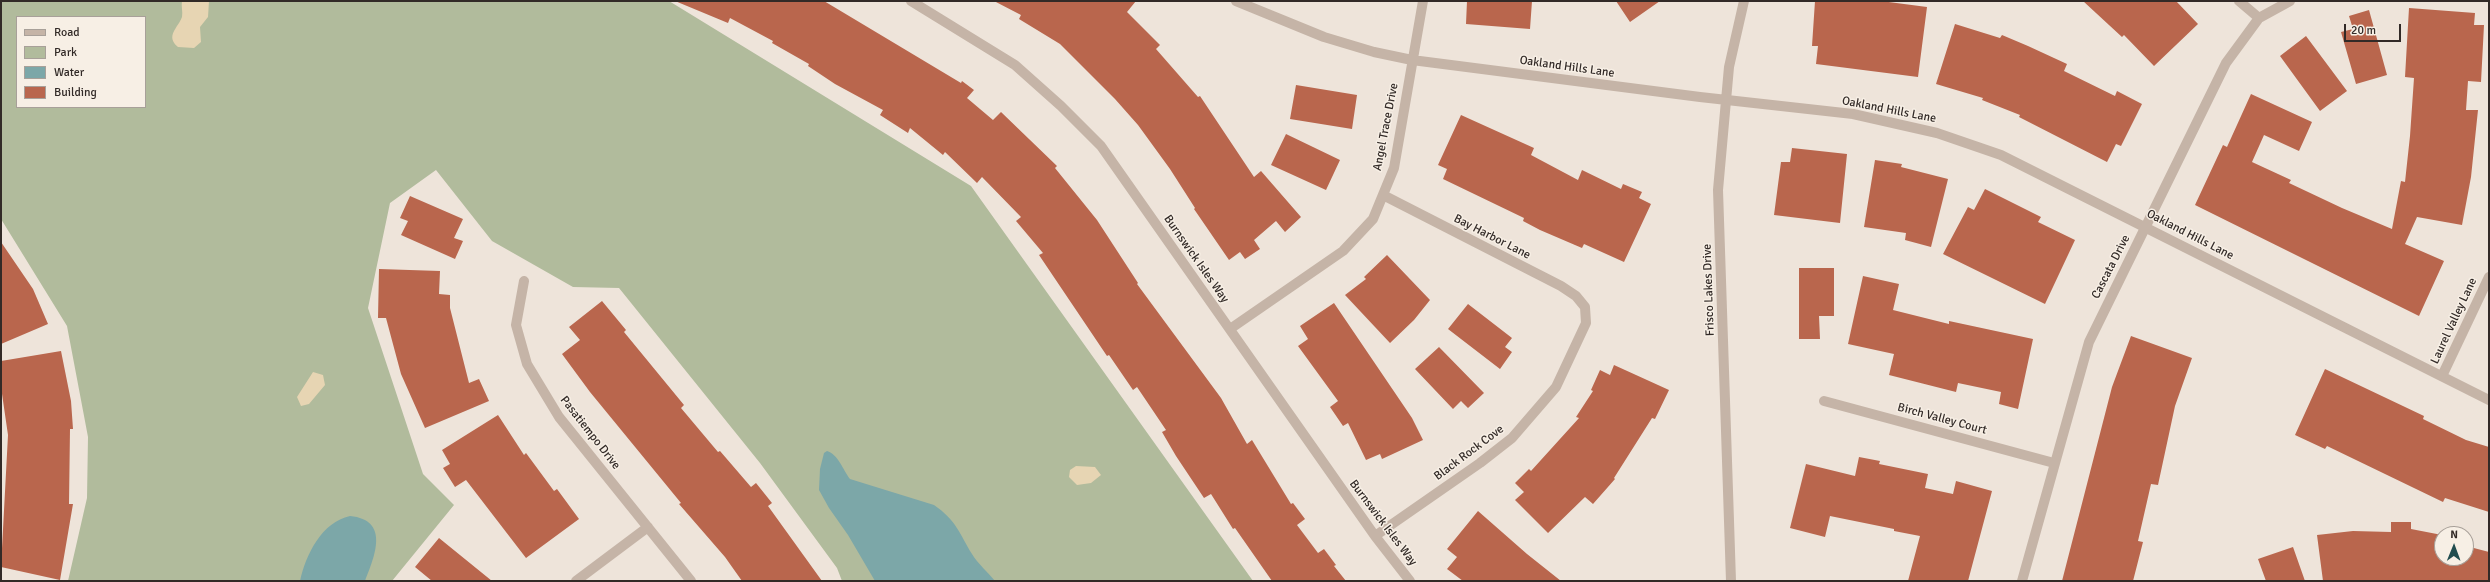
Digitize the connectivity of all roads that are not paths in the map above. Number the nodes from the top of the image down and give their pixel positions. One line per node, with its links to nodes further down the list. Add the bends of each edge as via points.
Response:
1 (911, 1): 15 (street, Burnswick Isles Way, via 1015,65 1101,146)
2 (1236, 1): 8 (street, Oakland Hills Lane, via 1324,37)
3 (1423, 1): 8 (street, Angel Trace Drive)
4 (1744, 1): 9 (street, Frisco Lakes Drive, via 1729,67)
5 (2239, 1): 7 (street)
6 (2290, 1): 7 (street, Cascata Drive)
7 (2259, 18): 11 (street, Cascata Drive, via 2226,62)
8 (1412, 60): 9 (street, Oakland Hills Lane); 10 (street, Angel Trace Drive, via 1394,168)
9 (1726, 100): 11 (street, Oakland Hills Lane, via 1854,114 1937,132 2001,155); 25 (street, Frisco Lakes Drive, via 1718,190)
10 (1383, 195): 14 (street, Bay Harbor Lane, via 1561,286 1576,296); 15 (street, Angel Trace Drive, via 1373,219 1343,251)
11 (2146, 228): 16 (street, Oakland Hills Lane); 19 (street, Cascata Drive, via 2088,342)
12 (2489, 277): 16 (street, Laurel Valley Lane)
13 (524, 281): 20 (street, Pasatiempo Drive, via 516,325 527,364 559,417)
14 (1585, 307): 21 (street, Black Rock Cove, via 1586,322 1556,387 1512,438)
15 (1230, 329): 21 (street, Burnswick Isles Way)
16 (2442, 376): 17 (street, Oakland Hills Lane)
17 (2489, 400)
18 (1824, 401): 19 (street, Birch Valley Court)
19 (2054, 463): 26 (street, Cascata Drive)
20 (648, 527): 22 (street); 23 (street, Pasatiempo Drive)
21 (1375, 536): 24 (street, Burnswick Isles Way)
22 (576, 581)
23 (692, 581)
24 (1410, 581)
25 (1731, 581)
26 (2022, 581)

